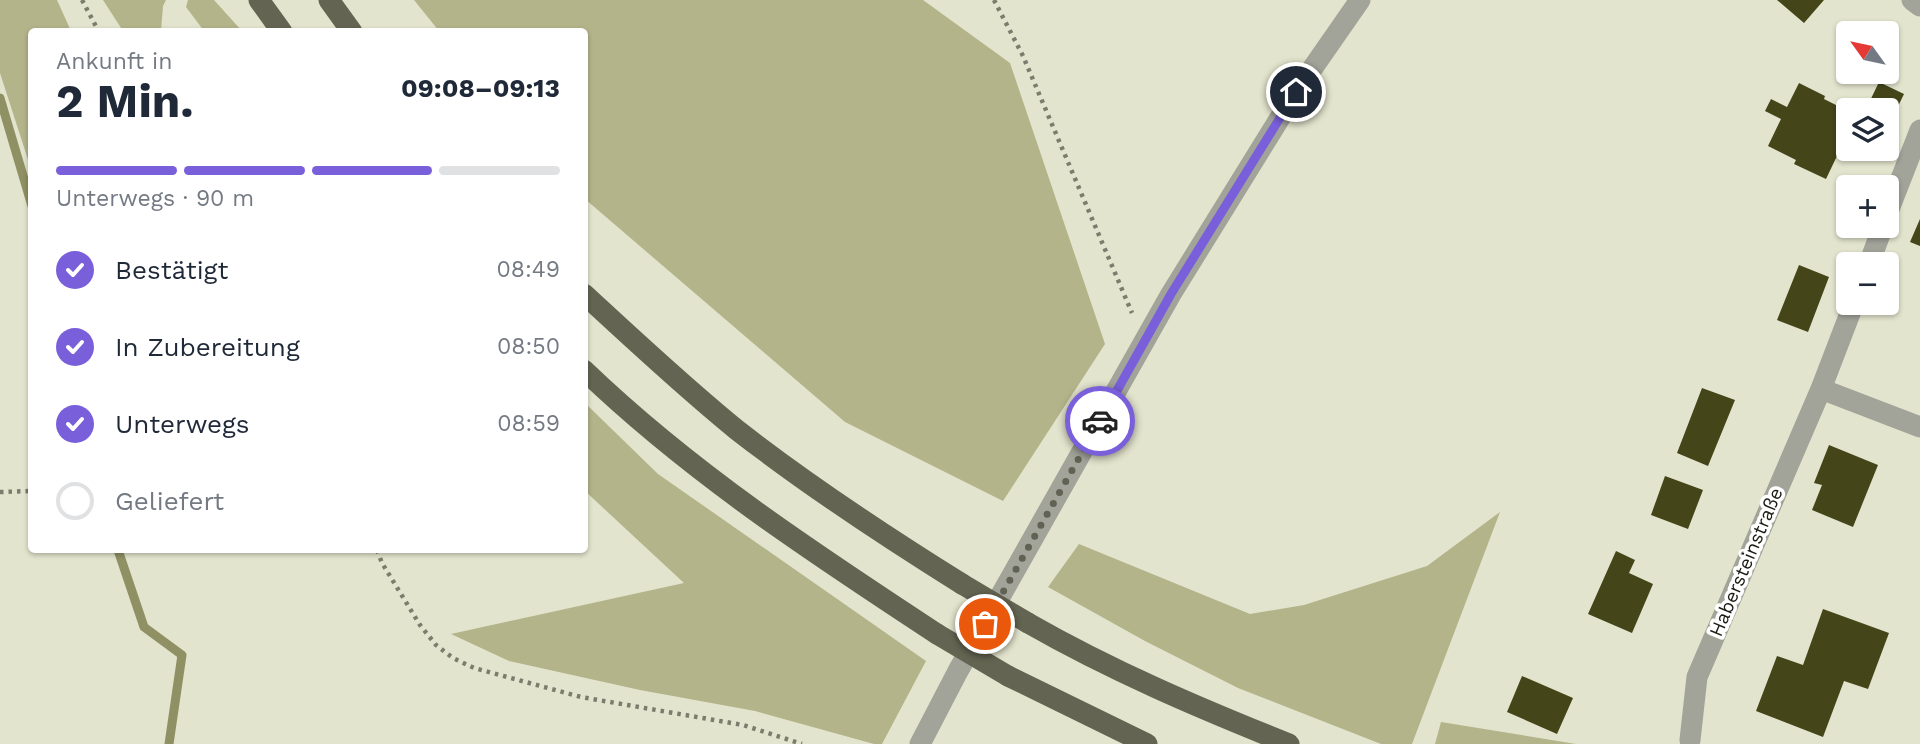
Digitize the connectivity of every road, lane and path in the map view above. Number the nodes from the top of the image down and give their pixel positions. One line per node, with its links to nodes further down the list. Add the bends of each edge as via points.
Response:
1 (82, 0): 8 (path)
2 (259, 0): 9 (highway)
3 (329, 0): 10 (highway)
4 (994, 0): 15 (path, via 1023,56)
5 (1360, 0): 15 (street, via 1296,92)
6 (1912, 0): 7 (street)
7 (1920, 6)
8 (97, 28)
9 (279, 28)
10 (349, 28)
11 (1920, 130): 12 (street)
12 (1899, 184)
13 (588, 299): 26 (highway, bridge, via 738,430 872,528 1087,657)
14 (1849, 315): 17 (street, Habersteinstraße)
15 (1143, 343): 24 (street)
16 (588, 374): 25 (highway, bridge, via 727,490 813,553 1008,676)
17 (1821, 388): 18 (street); 22 (street, Habersteinstraße, via 1697,677)
18 (1920, 427)
19 (28, 491): 20 (path)
20 (0, 492)
21 (378, 553): 23 (path, via 428,635 453,658 474,668 581,697 743,725)
22 (1690, 740)
23 (802, 744)
24 (920, 744)
25 (1147, 744)
26 (1289, 744)

